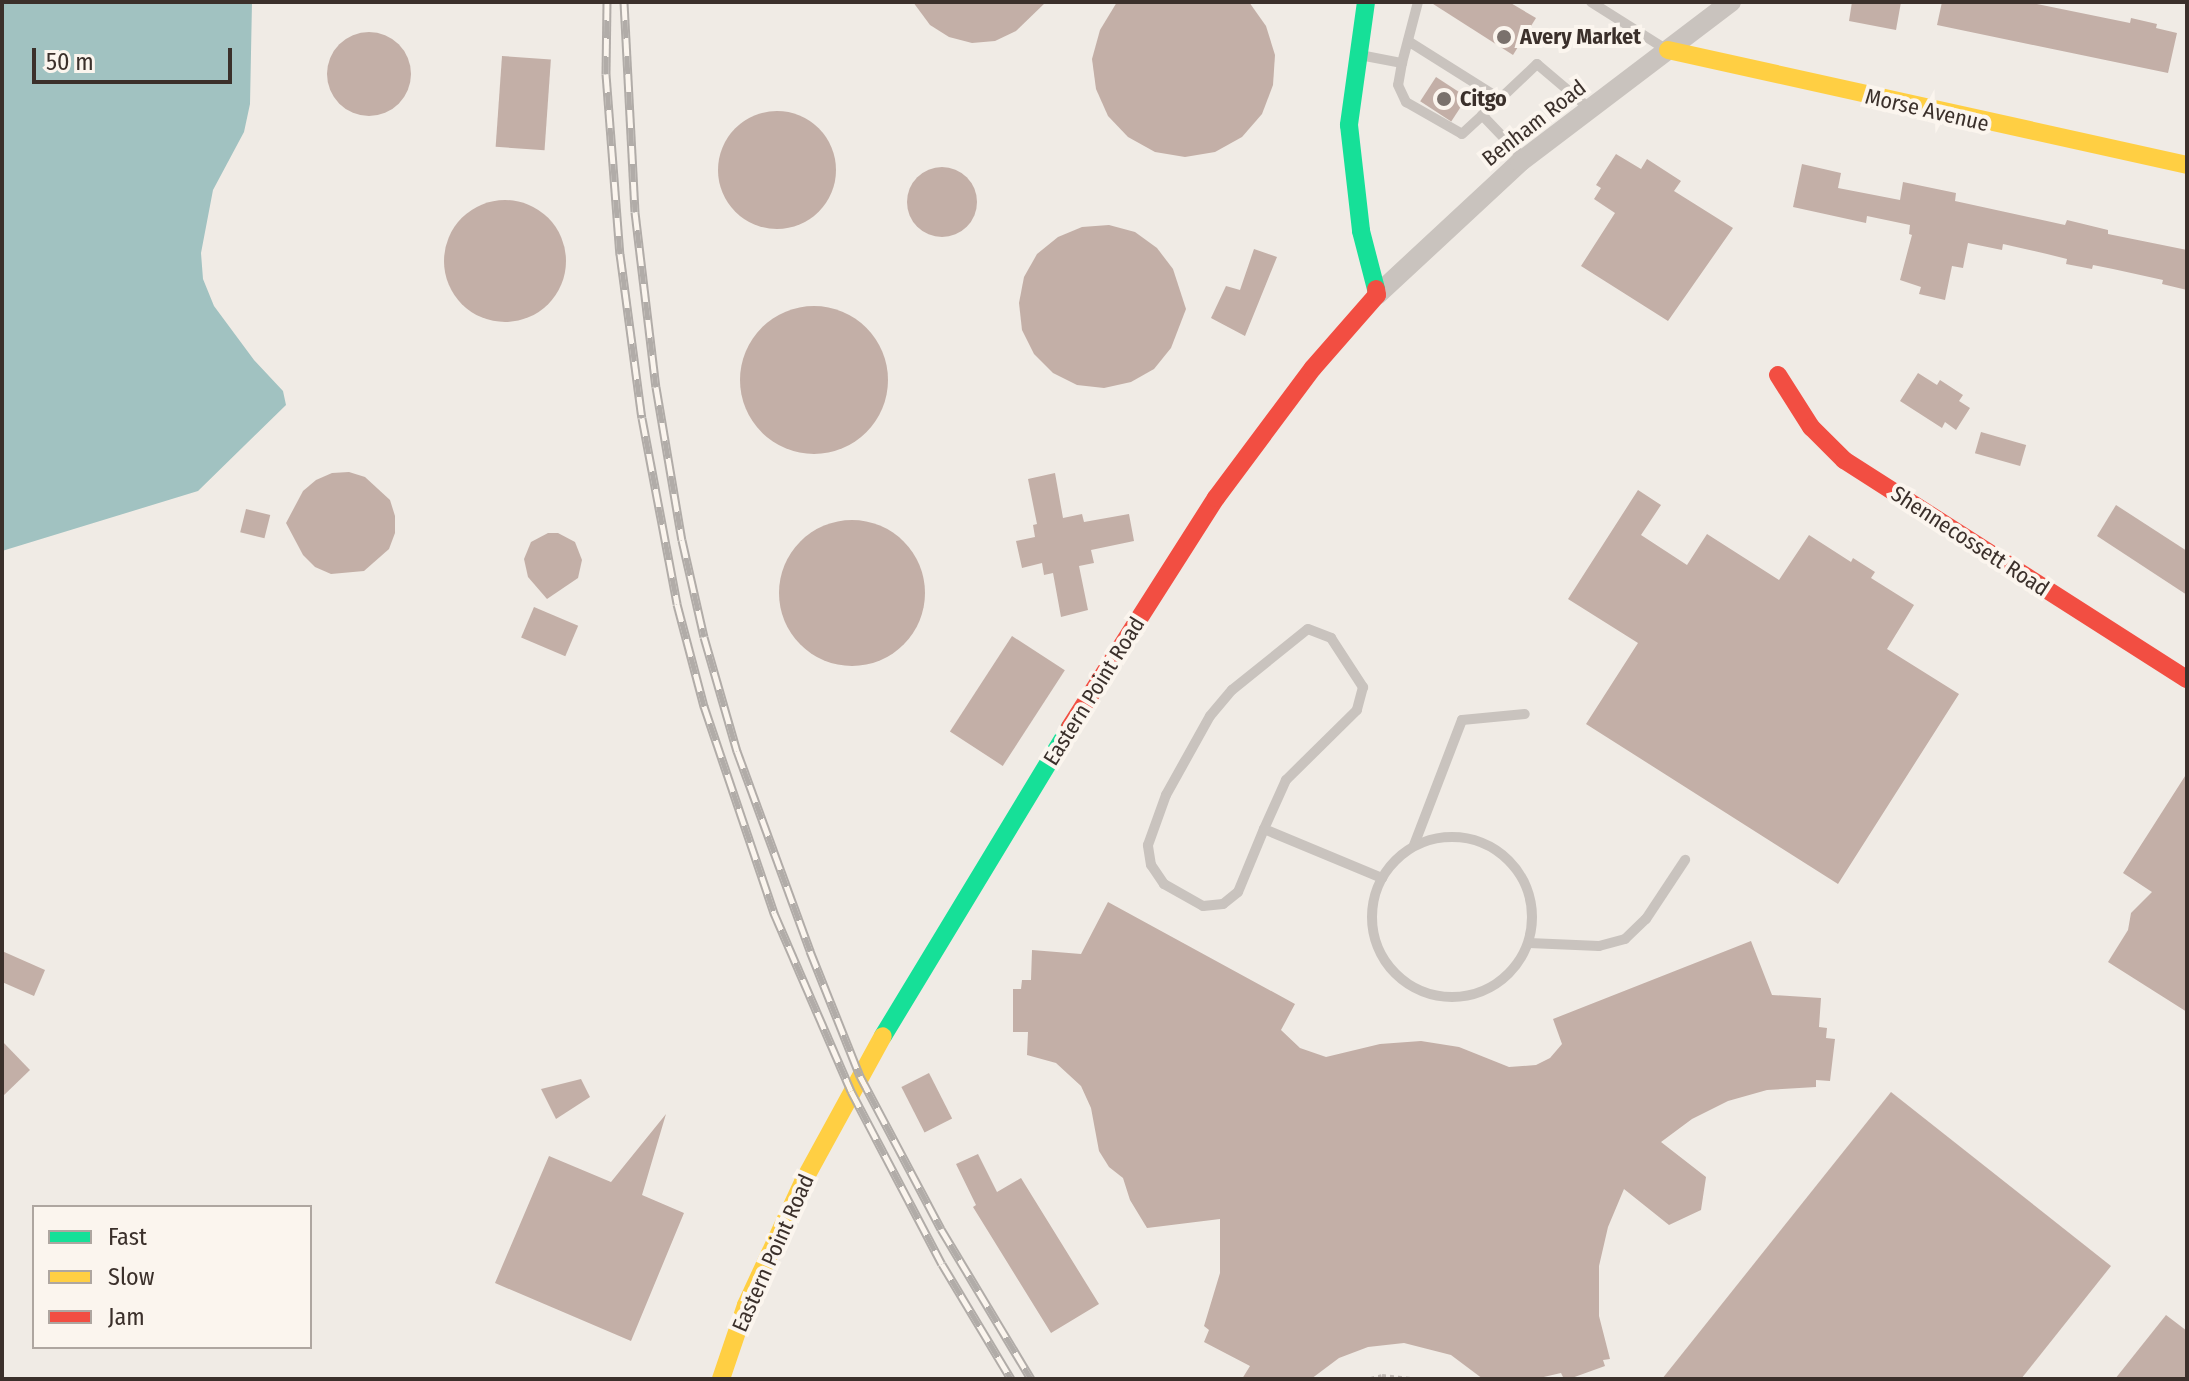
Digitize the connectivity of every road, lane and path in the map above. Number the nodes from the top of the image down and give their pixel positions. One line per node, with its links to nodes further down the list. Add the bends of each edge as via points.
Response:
1 (1366, 2): 7 (main road)
2 (1418, 2): 5 (lane)
3 (1591, 2): 6 (lane)
4 (1731, 2): 6 (street, Benham Road)
5 (1408, 41): 8 (lane); 9 (lane)
6 (1668, 50): 10 (street, Benham Road); 13 (main road, Morse Avenue)
7 (1358, 55): 8 (lane); 14 (main road, via 1351,98 1352,165)
8 (1402, 63): 11 (lane, via 1398,85 1406,102 1462,134)
9 (1500, 99): 10 (lane, via 1537,64); 11 (lane)
10 (1590, 109): 12 (street, Benham Road)
11 (1482, 115): 12 (lane)
12 (1524, 159): 14 (street, Benham Road)
13 (2187, 165)
14 (1377, 295): 23 (main road, Eastern Point Road, via 1313,368 1216,498 1012,820 803,1182 746,1305)
15 (1778, 375): 16 (main road, Shennecossett Road, via 1811,427 1844,460)
16 (2187, 679)
17 (1525, 714): 19 (lane, via 1462,720)
18 (1264, 829): 18 (lane, via 1286,780 1357,710 1363,687 1331,638 1308,629 1232,690 1210,716 1166,795 1148,845 1151,865 1164,884 1203,906 1223,904 1238,892); 21 (lane)
19 (1414, 845): 21 (lane); 22 (lane, via 1440,837 1468,838 1494,847 1514,865 1528,889 1533,916)
20 (1685, 860): 22 (lane, via 1646,919 1625,939 1599,946)
21 (1382, 878): 22 (lane, via 1371,910 1373,936 1384,960 1423,992 1449,998 1498,984 1517,966)
22 (1529, 943)
23 (721, 1379)
24 (1371, 1379): 25 (path)
25 (1411, 1379)

